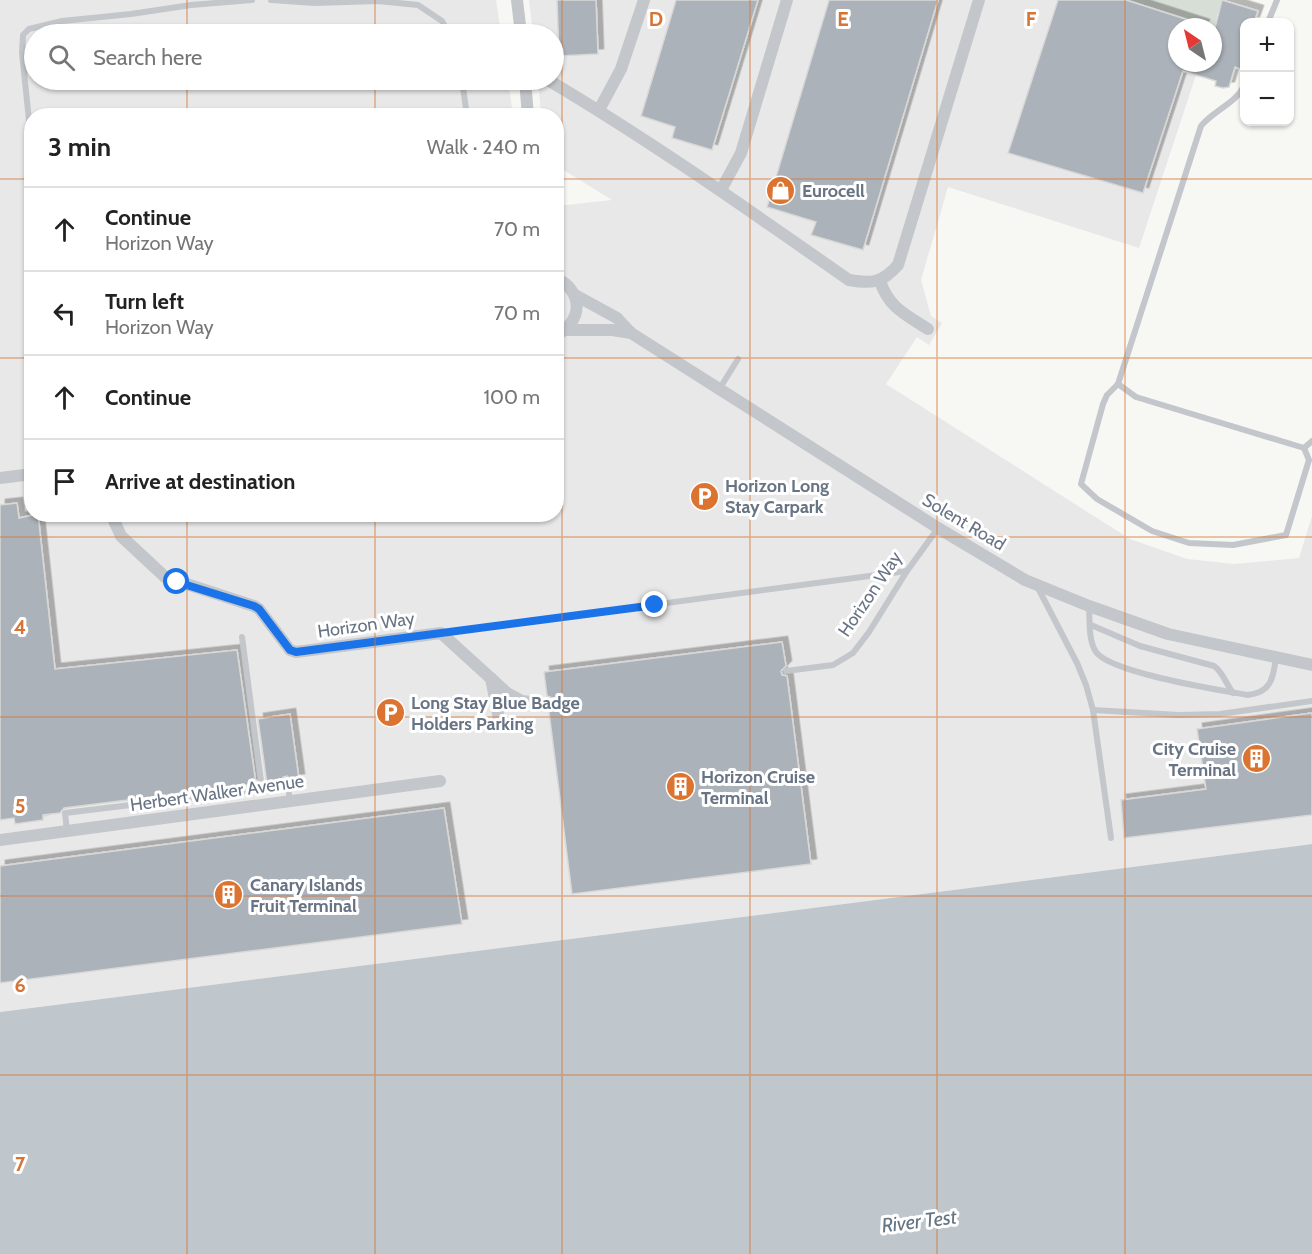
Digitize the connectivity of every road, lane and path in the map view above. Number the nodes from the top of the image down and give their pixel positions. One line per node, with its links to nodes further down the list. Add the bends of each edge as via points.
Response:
1 (252, 0): 9 (lane)
2 (271, 0): 10 (lane, via 418,5)
3 (518, 0): 11 (street)
4 (644, 0): 22 (street, via 621,69)
5 (787, 0): 23 (street, via 741,153)
6 (979, 0): 24 (street, via 898,265)
7 (1277, 0): 8 (lane)
8 (1270, 18)
9 (50, 24)
10 (444, 24)
11 (520, 24)
12 (24, 34): 13 (lane)
13 (24, 72)
14 (564, 89): 22 (street)
15 (26, 90): 19 (lane)
16 (463, 90): 20 (lane)
17 (526, 90): 21 (street)
18 (1240, 92): 32 (lane, via 1201,126)
19 (28, 108)
20 (466, 108)
21 (527, 108)
22 (599, 110): 23 (street)
23 (721, 190): 24 (street, via 849,280)
24 (880, 281): 28 (street, via 896,308)
25 (564, 283): 26 (street, Solent Road)
26 (575, 295): 27 (street, via 576,314); 30 (street, Solent Road, via 617,318)
27 (564, 329)
28 (927, 329)
29 (564, 333): 30 (street, Solent Road)
30 (631, 333): 33 (street, Solent Road)
31 (738, 359): 33 (lane)
32 (1118, 384): 35 (lane, via 1136,397); 35 (lane, via 1103,404 1081,484 1097,499 1152,531 1189,543 1233,545 1286,535 1309,460)
33 (720, 388): 39 (street, Solent Road)
34 (1312, 441): 35 (lane)
35 (1304, 448)
36 (24, 475): 37 (street)
37 (0, 478)
38 (115, 522): 44 (street, Horizon Way, via 121,536 165,577 259,609 290,650)
39 (938, 528): 40 (lane, Horizon Way); 41 (street, Solent Road)
40 (907, 571): 44 (lane); 48 (lane, Horizon Way, via 852,653 833,665)
41 (1036, 585): 42 (street, Solent Road); 53 (lane, via 1077,663)
42 (1089, 606): 43 (lane); 46 (street, Solent Road, via 1168,634)
43 (1091, 625): 50 (lane, via 1140,646 1214,666 1221,670); 50 (lane, via 1092,645 1110,662 1170,681)
44 (441, 633): 49 (street, Horizon Way)
45 (242, 637): 58 (lane, via 262,789 65,813)
46 (1276, 658): 47 (street, Solent Road); 50 (lane, via 1268,686 1259,694)
47 (1312, 665)
48 (786, 671)
49 (491, 678): 52 (street, Horizon Way, via 522,701); 54 (street)
50 (1233, 693)
51 (1312, 701): 53 (lane, via 1220,714)
52 (548, 704)
53 (1093, 710): 59 (lane)
54 (499, 719)
55 (287, 781): 57 (lane)
56 (440, 781): 57 (street, Herbert Walker Avenue)
57 (291, 801): 58 (street, Herbert Walker Avenue)
58 (67, 831): 60 (street, Herbert Walker Avenue)
59 (1111, 838)
60 (0, 840)

